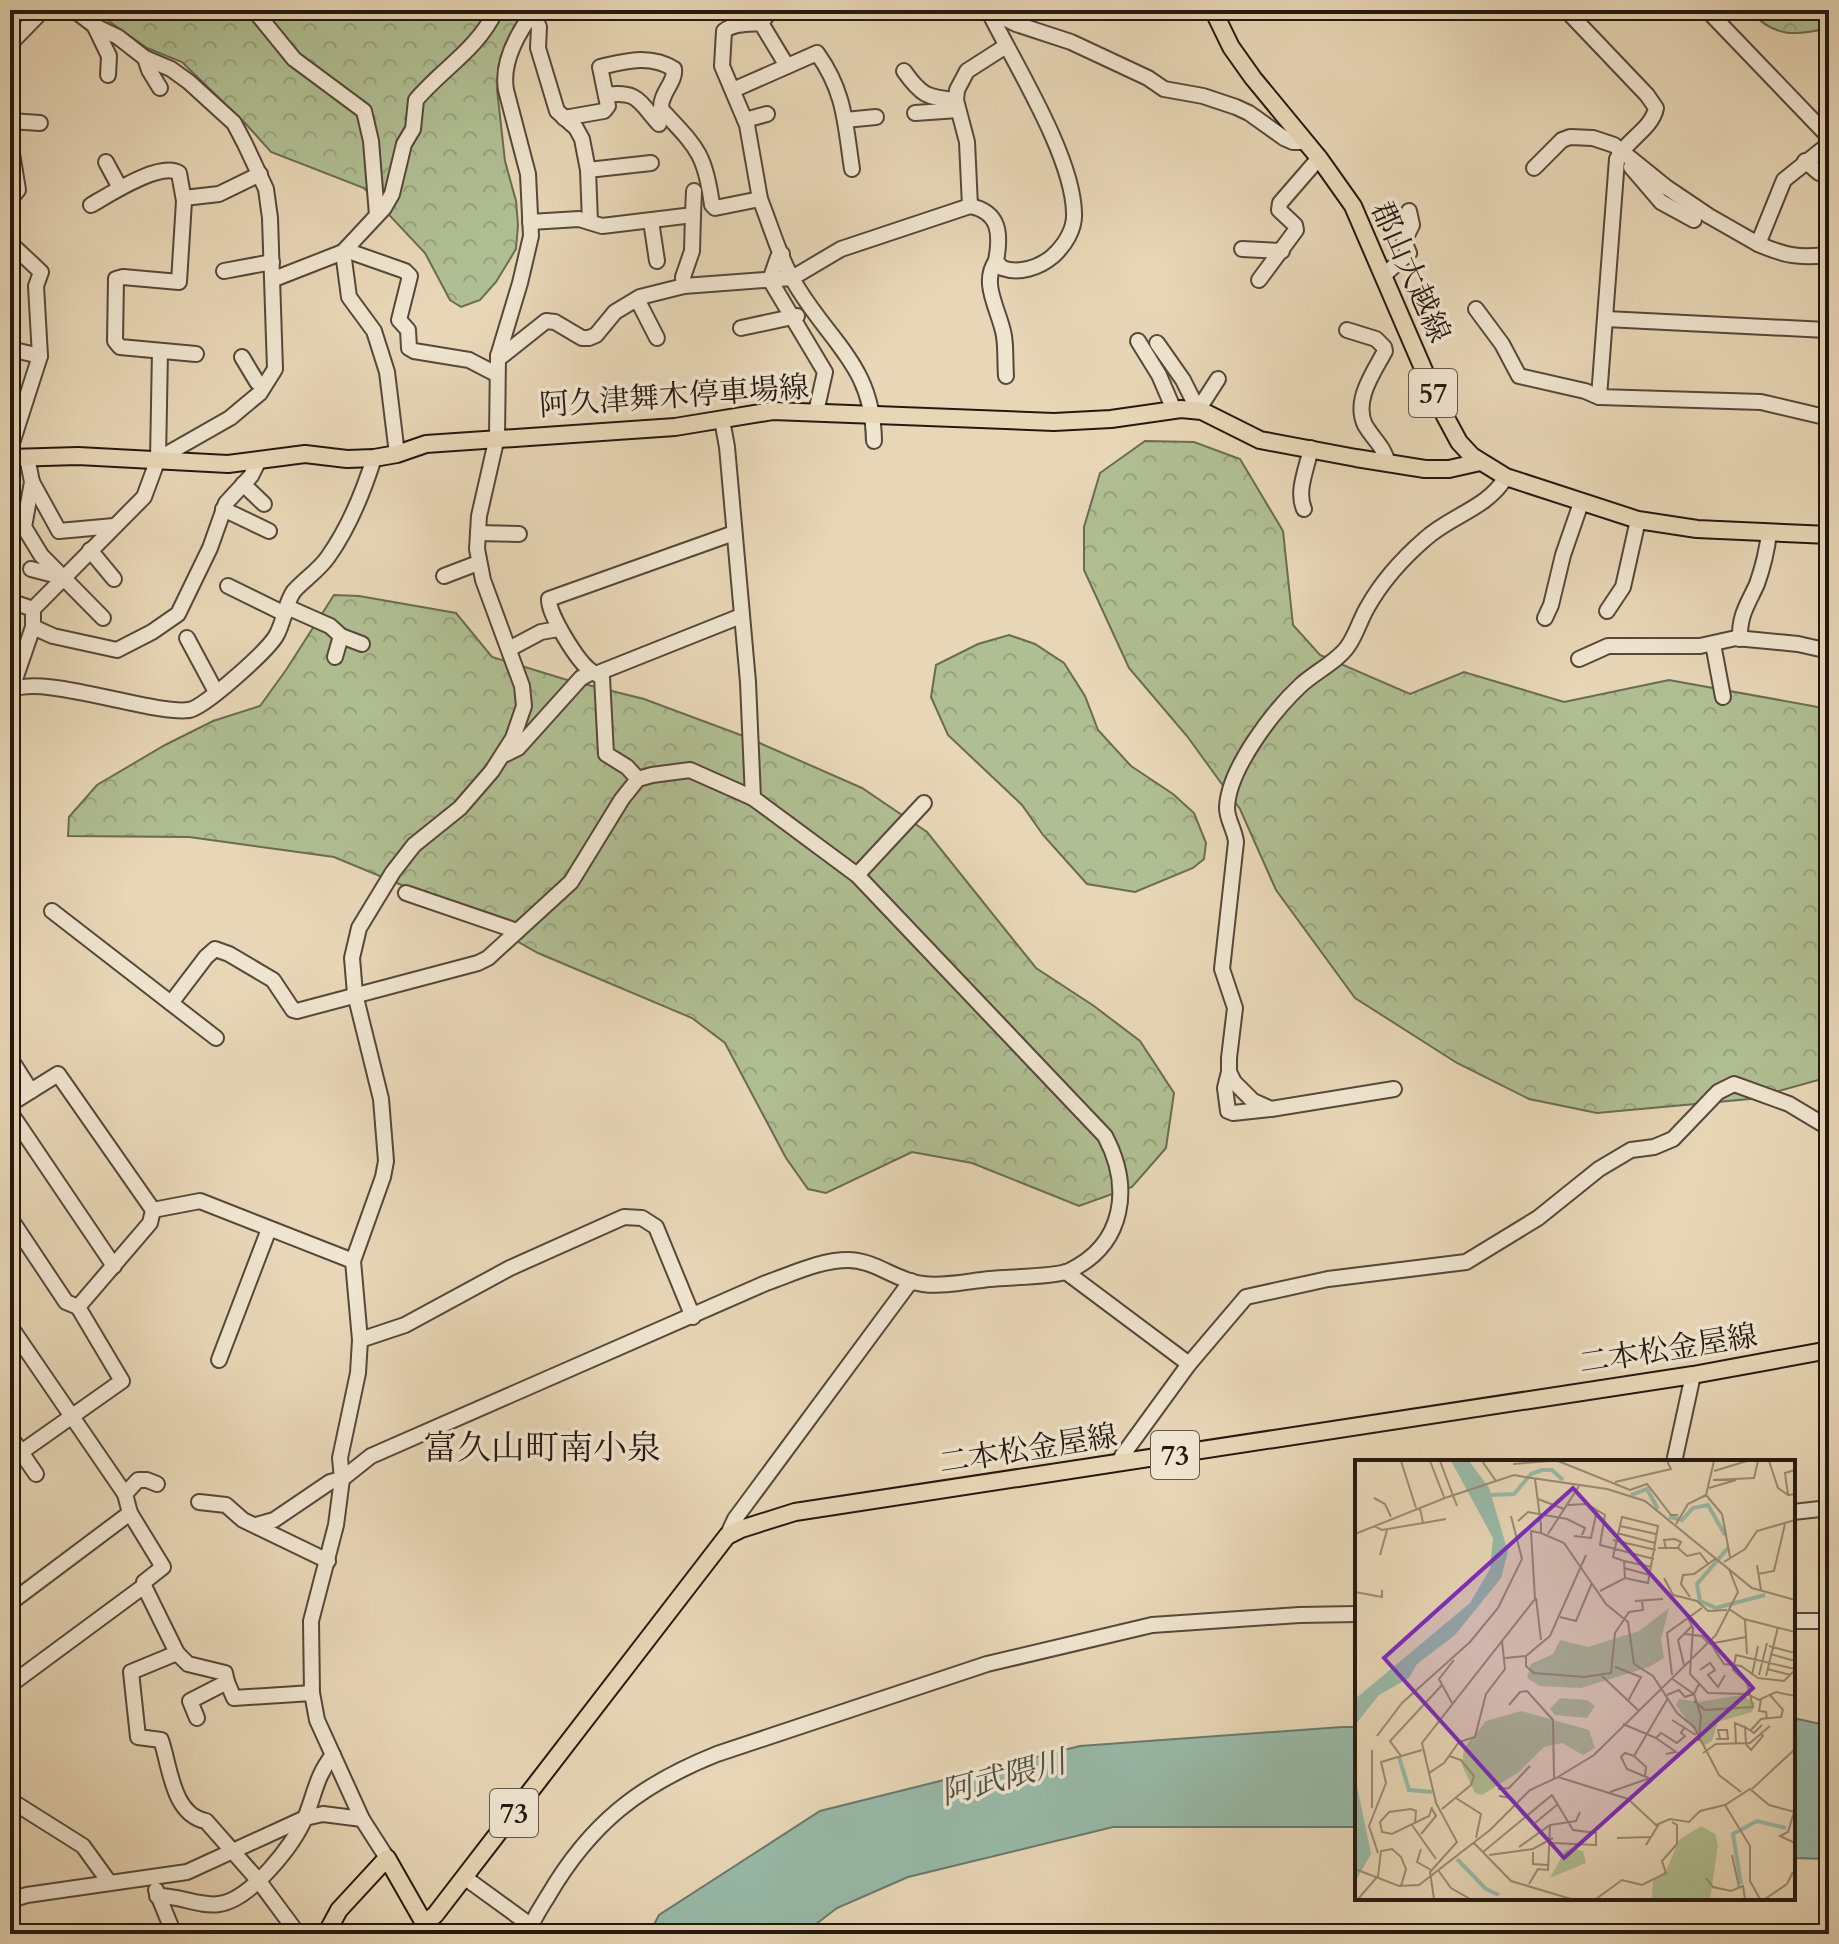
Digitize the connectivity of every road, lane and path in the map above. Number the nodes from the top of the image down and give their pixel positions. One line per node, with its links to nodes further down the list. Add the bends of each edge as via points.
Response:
1 (43, 10): 12 (street)
2 (74, 10): 11 (street)
3 (254, 10): 53 (street, via 294,59 364,111)
4 (496, 10): 53 (street, via 479,38 413,105 413,129 392,194)
5 (771, 10): 10 (street)
6 (1213, 10): 33 (main road, 郡山大越線 / 57, via 1231,47)
7 (1566, 10): 35 (street, via 1654,103 1653,117)
8 (1707, 10): 31 (street)
9 (534, 12): 25 (street, via 543,68); 57 (street, via 508,59 505,83 528,174)
10 (761, 23): 15 (street); 19 (street, via 724,31 722,66)
11 (94, 25): 14 (street); 17 (street, via 109,56)
12 (10, 44)
13 (1006, 46): 21 (street, via 967,71 959,83); 33 (street, via 988,10 1071,42 1164,89 1236,107 1284,138); 67 (street, via 1068,176 1074,214 1068,237 1043,263 1010,271)
14 (145, 58): 18 (street); 43 (street, via 189,82 234,123)
15 (787, 66): 19 (street); 27 (street, via 817,53 833,74)
16 (904, 71): 21 (street, via 921,93)
17 (108, 75)
18 (160, 88)
19 (733, 90): 26 (street)
20 (606, 95): 25 (street, via 604,111); 30 (street, via 632,95); 48 (street, via 600,67 642,59 671,67 676,72 662,94 661,109 694,143 712,205)
21 (957, 105): 22 (street); 51 (street, via 967,142)
22 (915, 113)
23 (767, 114): 26 (street)
24 (876, 117): 27 (street)
25 (564, 118): 42 (street, via 579,132)
26 (745, 120): 48 (street)
27 (845, 120): 41 (street)
28 (10, 121): 29 (street)
29 (40, 123)
30 (659, 124)
31 (1829, 137)
32 (10, 141): 49 (street, via 18,190)
33 (1304, 142): 36 (main road, 郡山大越線 / 57)
34 (1829, 144): 37 (street)
35 (1621, 151): 40 (street, via 1593,138 1570,137); 55 (street, via 1661,202); 60 (street, via 1666,187); 80 (street)
36 (1319, 158): 62 (street, via 1279,207 1296,230); 70 (main road, 郡山大越線 / 57, via 1353,206)
37 (1805, 161): 44 (street); 60 (street, via 1784,180)
38 (106, 162): 45 (street)
39 (651, 163): 42 (street)
40 (1534, 168)
41 (852, 169)
42 (588, 170): 58 (street)
43 (260, 174): 47 (street, via 219,194); 68 (street)
44 (1829, 176)
45 (120, 188): 47 (street, via 173,169 180,175); 50 (street)
46 (694, 191): 54 (street)
47 (184, 198): 88 (street, via 179,282 116,279 117,345)
48 (760, 199): 64 (street)
49 (10, 200)
50 (91, 205)
51 (970, 206): 67 (street, via 986,210 994,220); 71 (street, via 841,249)
52 (1409, 211): 70 (street, via 1412,225 1404,241 1409,253)
53 (377, 215): 63 (street)
54 (693, 215): 56 (street); 75 (street)
55 (1694, 220)
56 (651, 221): 58 (street, via 602,226); 66 (street)
57 (530, 222): 58 (street); 91 (street, via 527,254)
58 (590, 222)
59 (10, 243): 90 (street, via 41,272 36,286)
60 (1758, 244): 65 (street, via 1795,257)
61 (1242, 249): 62 (street)
62 (1282, 251): 74 (street)
63 (343, 252): 72 (street); 93 (street, via 410,276 399,320 408,330 409,348 469,360); 108 (street, via 349,297 374,331 387,372)
64 (782, 254): 71 (street); 73 (street)
65 (1829, 255)
66 (657, 261)
67 (996, 261): 94 (street, via 990,287 1004,335)
68 (272, 262): 69 (street); 72 (street)
69 (224, 271)
70 (1384, 275): 113 (main road, 郡山大越線 / 57, via 1445,419)
71 (792, 278): 73 (street); 77 (street)
72 (274, 279): 111 (street, via 275,369 269,381 230,418)
73 (770, 280): 75 (street); 79 (street)
74 (1259, 280)
75 (684, 286): 76 (street)
76 (637, 299): 84 (street); 91 (street, via 615,312 593,337 582,338 550,320)
77 (812, 309): 79 (street); 101 (street, via 859,372)
78 (1476, 309): 97 (street, via 1519,376)
79 (793, 318): 81 (street); 100 (street, via 825,372)
80 (1606, 319): 83 (street); 97 (street)
81 (741, 328)
82 (1347, 330): 114 (street, via 1384,347 1362,406 1365,424)
83 (1826, 330)
84 (657, 338)
85 (1138, 341): 98 (street)
86 (1157, 343): 99 (street)
87 (10, 349): 90 (street)
88 (160, 351): 89 (street); 111 (street)
89 (196, 354)
90 (40, 356): 105 (street)
91 (498, 356): 93 (street)
92 (242, 357): 96 (street)
93 (496, 374): 104 (street)
94 (1006, 376)
95 (1218, 379): 99 (street)
96 (257, 382)
97 (1599, 397): 102 (street, via 1761,402)
98 (1174, 410): 99 (main road, 阿久津舞木停車場線); 101 (main road, 阿久津舞木停車場線, via 1054,422)
99 (1198, 410): 107 (main road, 阿久津舞木停車場線, via 1260,440)
100 (816, 412): 101 (main road, 阿久津舞木停車場線); 103 (main road, 阿久津舞木停車場線, via 773,411)
101 (874, 414): 106 (street)
102 (1829, 418)
103 (722, 420): 104 (main road, 阿久津舞木停車場線); 126 (street)
104 (497, 437): 108 (main road, 阿久津舞木停車場線, via 426,444); 125 (street)
105 (11, 439): 109 (street, via 22,447)
106 (874, 441)
107 (1311, 448): 114 (main road, 阿久津舞木停車場線); 121 (street, via 1300,491)
108 (397, 454): 110 (main road, 阿久津舞木停車場線)
109 (20, 457): 111 (main road, 阿久津舞木停車場線); 116 (street)
110 (374, 458): 112 (main road, 阿久津舞木停車場線, via 305,454); 139 (street, via 350,521 328,558 293,592)
111 (158, 459): 112 (main road, 阿久津舞木停車場線, via 214,465); 123 (street, via 144,497)
112 (259, 460): 117 (street)
113 (1480, 462): 114 (main road, 阿久津舞木停車場線, via 1437,469); 115 (main road, 郡山大越線 / 57)
114 (1388, 464)
115 (1506, 477): 118 (main road, 郡山大越線 / 57); 171 (street, via 1481,504 1437,527 1401,560 1367,607 1349,645 1280,707 1245,757 1227,808 1236,842 1222,969 1235,1008)
116 (32, 482): 123 (street, via 59,531); 134 (street, via 24,527)
117 (243, 484): 119 (street); 120 (street)
118 (1581, 503): 122 (main road, 郡山大越線 / 57); 143 (street)
119 (264, 504)
120 (223, 509): 124 (street); 144 (street, via 183,608 152,632 117,650)
121 (1304, 509)
122 (1638, 520): 127 (main road, 郡山大越線 / 57); 140 (street, via 1623,587)
123 (114, 526): 130 (street)
124 (269, 531)
125 (478, 533): 128 (street); 131 (street)
126 (734, 533): 141 (street); 145 (street, via 549,599)
127 (1769, 533): 129 (main road, 郡山大越線 / 57); 148 (street, via 1763,568 1742,611)
128 (519, 534)
129 (1829, 535)
130 (90, 550): 134 (street); 135 (street)
131 (478, 563): 133 (street); 151 (street)
132 (31, 569): 134 (street)
133 (444, 576)
134 (63, 578): 138 (street); 142 (street)
135 (114, 579)
136 (228, 586): 139 (street)
137 (10, 601): 138 (street)
138 (33, 609): 144 (street)
139 (286, 610): 146 (street, via 330,626); 157 (street, via 262,654)
140 (1607, 611)
141 (741, 616): 155 (street); 161 (street)
142 (103, 618)
143 (1545, 618)
144 (33, 627): 156 (street)
145 (558, 629): 151 (street); 155 (street)
146 (341, 636): 149 (street); 153 (street)
147 (187, 638): 157 (street)
148 (1740, 639): 150 (street); 152 (street)
149 (362, 644)
150 (1713, 644): 154 (street, via 1608,646); 158 (street)
151 (509, 649): 159 (street, via 524,706)
152 (1829, 651)
153 (335, 657)
154 (1579, 659)
155 (595, 673): 159 (street, via 581,678 518,748); 160 (street, via 602,677 604,750)
156 (11, 690): 157 (street, via 21,686 87,693 187,711)
157 (216, 692)
158 (1723, 697)
159 (501, 756): 167 (street, via 460,808 414,845 393,872 354,942)
160 (638, 779): 161 (street, via 690,770); 166 (street, via 571,882)
161 (753, 798): 163 (street)
162 (924, 803): 163 (street)
163 (857, 875): 183 (street, via 1105,1136 1120,1179 1117,1215 1108,1240)
164 (406, 893): 166 (street)
165 (52, 911): 168 (street)
166 (517, 931): 167 (street, via 478,963)
167 (355, 994): 168 (street, via 293,1010 273,980 215,949); 181 (street, via 381,1099 386,1144 383,1177)
168 (171, 1003): 169 (street)
169 (216, 1038)
170 (10, 1058): 173 (street)
171 (1229, 1072): 175 (street, via 1246,1096); 175 (street, via 1228,1111)
172 (1394, 1089): 175 (street)
173 (31, 1091): 174 (street); 178 (street, via 58,1074)
174 (10, 1104)
175 (1271, 1109)
176 (10, 1112): 182 (street)
177 (1829, 1128): 191 (street, via 1750,1088 1725,1087 1678,1136 1631,1150 1599,1169 1538,1218 1466,1262 1328,1279 1246,1297)
178 (153, 1210): 180 (street, via 200,1201); 182 (street, via 150,1223)
179 (10, 1218): 185 (street, via 66,1302)
180 (269, 1229): 181 (street); 190 (street)
181 (353, 1261): 188 (street)
182 (114, 1266): 185 (street)
183 (1066, 1272): 184 (street, via 925,1285); 191 (street)
184 (911, 1281): 186 (street, via 864,1262 838,1261 766,1283); 207 (street)
185 (78, 1307): 193 (street, via 122,1381)
186 (693, 1317): 188 (street, via 656,1227 631,1216 510,1268 405,1325); 199 (street, via 371,1456)
187 (10, 1326): 193 (street)
188 (360, 1340): 199 (street, via 340,1458)
189 (1829, 1350): 192 (main road, 二本松金屋線 / 73)
190 (219, 1360)
191 (1189, 1364): 197 (street)
192 (1693, 1375): 196 (street); 197 (main road, 二本松金屋線 / 73)
193 (72, 1418): 195 (street); 201 (street)
194 (10, 1436): 195 (street)
195 (15, 1456): 198 (street)
196 (1674, 1460)
197 (1121, 1463): 207 (main road, 二本松金屋線 / 73, via 795,1512)
198 (36, 1474)
199 (342, 1479): 206 (street, via 274,1520); 208 (street)
200 (157, 1484): 201 (street, via 138,1480)
201 (125, 1494): 205 (street)
202 (199, 1502): 206 (street, via 226,1505)
203 (1829, 1508): 204 (street)
204 (1795, 1512)
205 (130, 1513): 209 (street, via 163,1567); 210 (street)
206 (256, 1525): 208 (street)
207 (727, 1536): 226 (main road, 73)
208 (328, 1561): 217 (street, via 311,1621)
209 (144, 1586): 214 (street); 216 (street)
210 (10, 1603)
211 (1355, 1614): 232 (street, via 1152,1625 987,1664 740,1746 696,1763 619,1807 574,1853)
212 (1795, 1621): 213 (street)
213 (1829, 1621)
214 (177, 1653): 215 (street, via 188,1664 225,1673); 223 (street, via 131,1672 138,1737 161,1740 185,1808 206,1821)
215 (227, 1682): 217 (street, via 234,1698); 218 (street, via 190,1701)
216 (10, 1685)
217 (312, 1693): 219 (street)
218 (197, 1718)
219 (333, 1755): 221 (street, via 321,1771); 222 (street)
220 (10, 1800): 228 (street, via 83,1846)
221 (305, 1818): 222 (street, via 323,1814); 223 (street); 227 (street)
222 (362, 1819): 224 (street)
223 (232, 1851): 225 (street, via 187,1872); 227 (street)
224 (387, 1858): 231 (main road, 73); 235 (main road, via 339,1910)
225 (152, 1877): 228 (street); 229 (street)
226 (464, 1877): 231 (main road, 73); 232 (street)
227 (258, 1880): 229 (street, via 222,1904); 233 (street)
228 (109, 1882): 230 (street)
229 (157, 1896): 234 (street)
230 (10, 1900)
231 (426, 1929)
232 (529, 1930)
233 (292, 1932)
234 (174, 1934)
235 (326, 1934)

